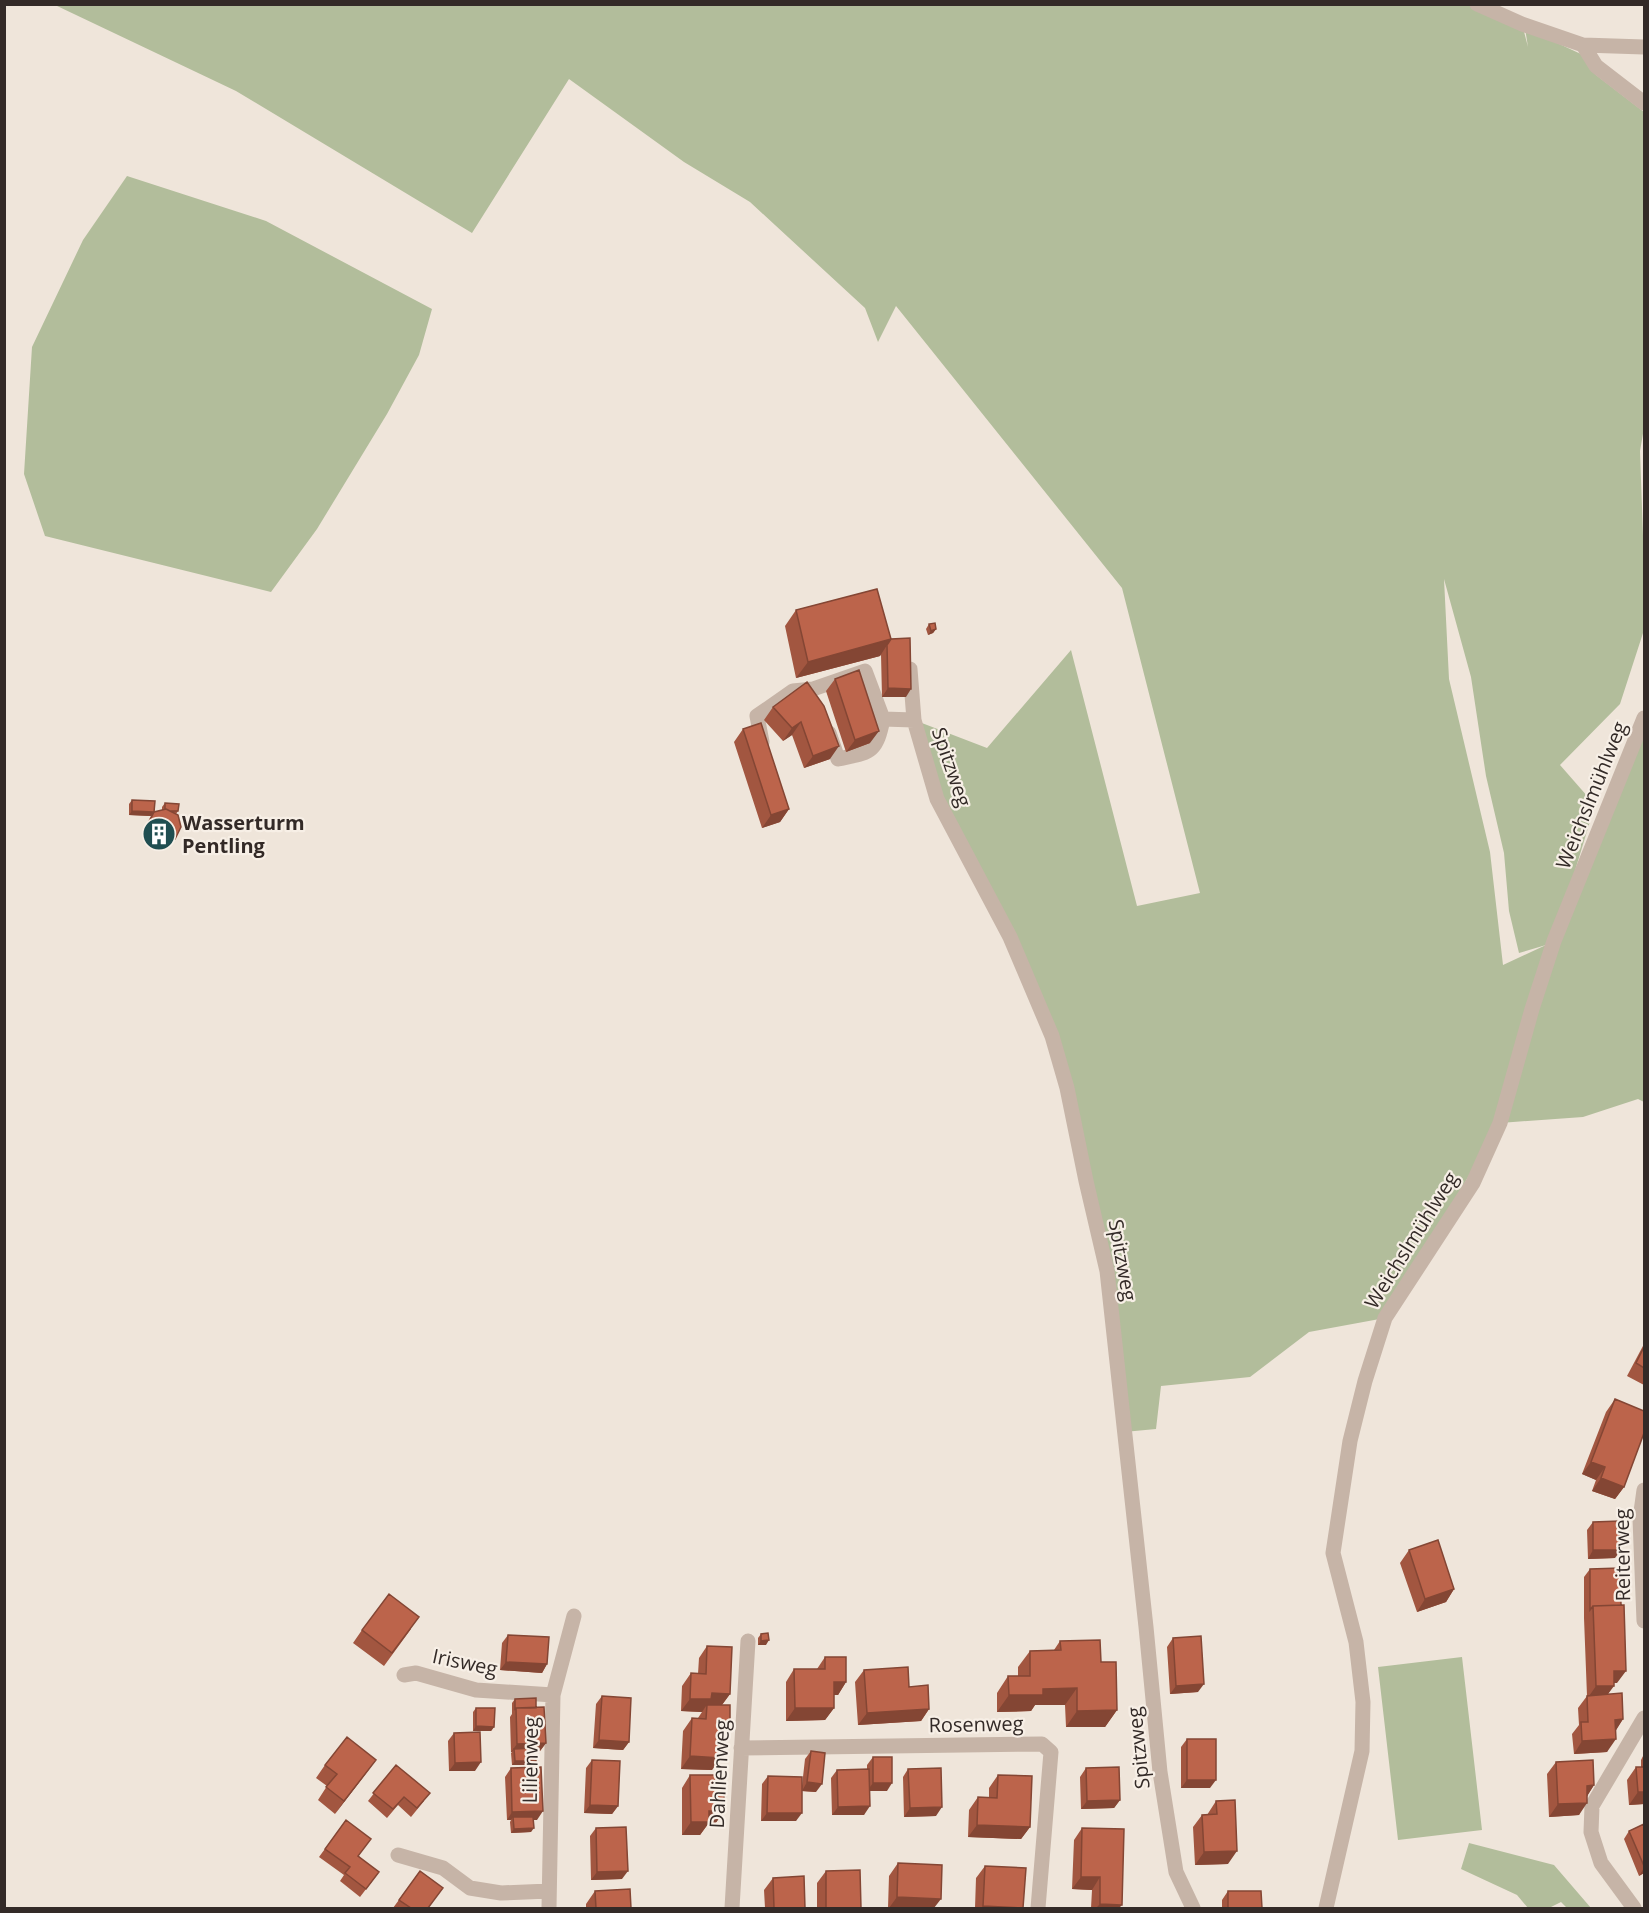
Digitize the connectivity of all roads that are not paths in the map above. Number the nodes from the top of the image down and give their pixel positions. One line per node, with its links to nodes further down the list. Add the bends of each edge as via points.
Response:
1 (1477, 4): 2 (street)
2 (1583, 45): 3 (street); 4 (street, via 1596,66)
3 (1644, 47)
4 (1644, 103)
5 (909, 656): 9 (street, Spitzweg)
6 (1644, 718): 25 (street, Weichslmühlweg, via 1554,941 1500,1123 1473,1183 1385,1318 1365,1382 1350,1441 1333,1553 1356,1642 1364,1702 1362,1751)
7 (824, 719): 8 (street, via 838,759 868,753 879,739)
8 (883, 719): 9 (street); 10 (street, via 864,671 815,694 794,691 757,716)
9 (914, 720): 24 (street, Spitzweg, via 937,799 1010,937 1052,1036 1067,1088 1107,1270 1160,1772 1176,1872)
10 (765, 753)
11 (1644, 1490): 13 (street, Reiterweg, via 1640,1519)
12 (574, 1616): 16 (street, Lilienweg)
13 (1644, 1621)
14 (748, 1641): 18 (street, Dahlienweg)
15 (404, 1675): 16 (street, Irisweg, via 416,1673 476,1690)
16 (553, 1695): 20 (street, Lilienweg)
17 (1644, 1718): 26 (street, via 1592,1806 1591,1832 1601,1863)
18 (741, 1748): 22 (street, Dahlienweg); 23 (street, Rosenweg, via 1042,1744 1051,1752)
19 (398, 1855): 20 (street, via 443,1868 470,1888 501,1893)
20 (549, 1892): 21 (street, Lilienweg)
21 (549, 1908)
22 (732, 1908)
23 (1038, 1908)
24 (1193, 1908)
25 (1326, 1908)
26 (1634, 1908)

